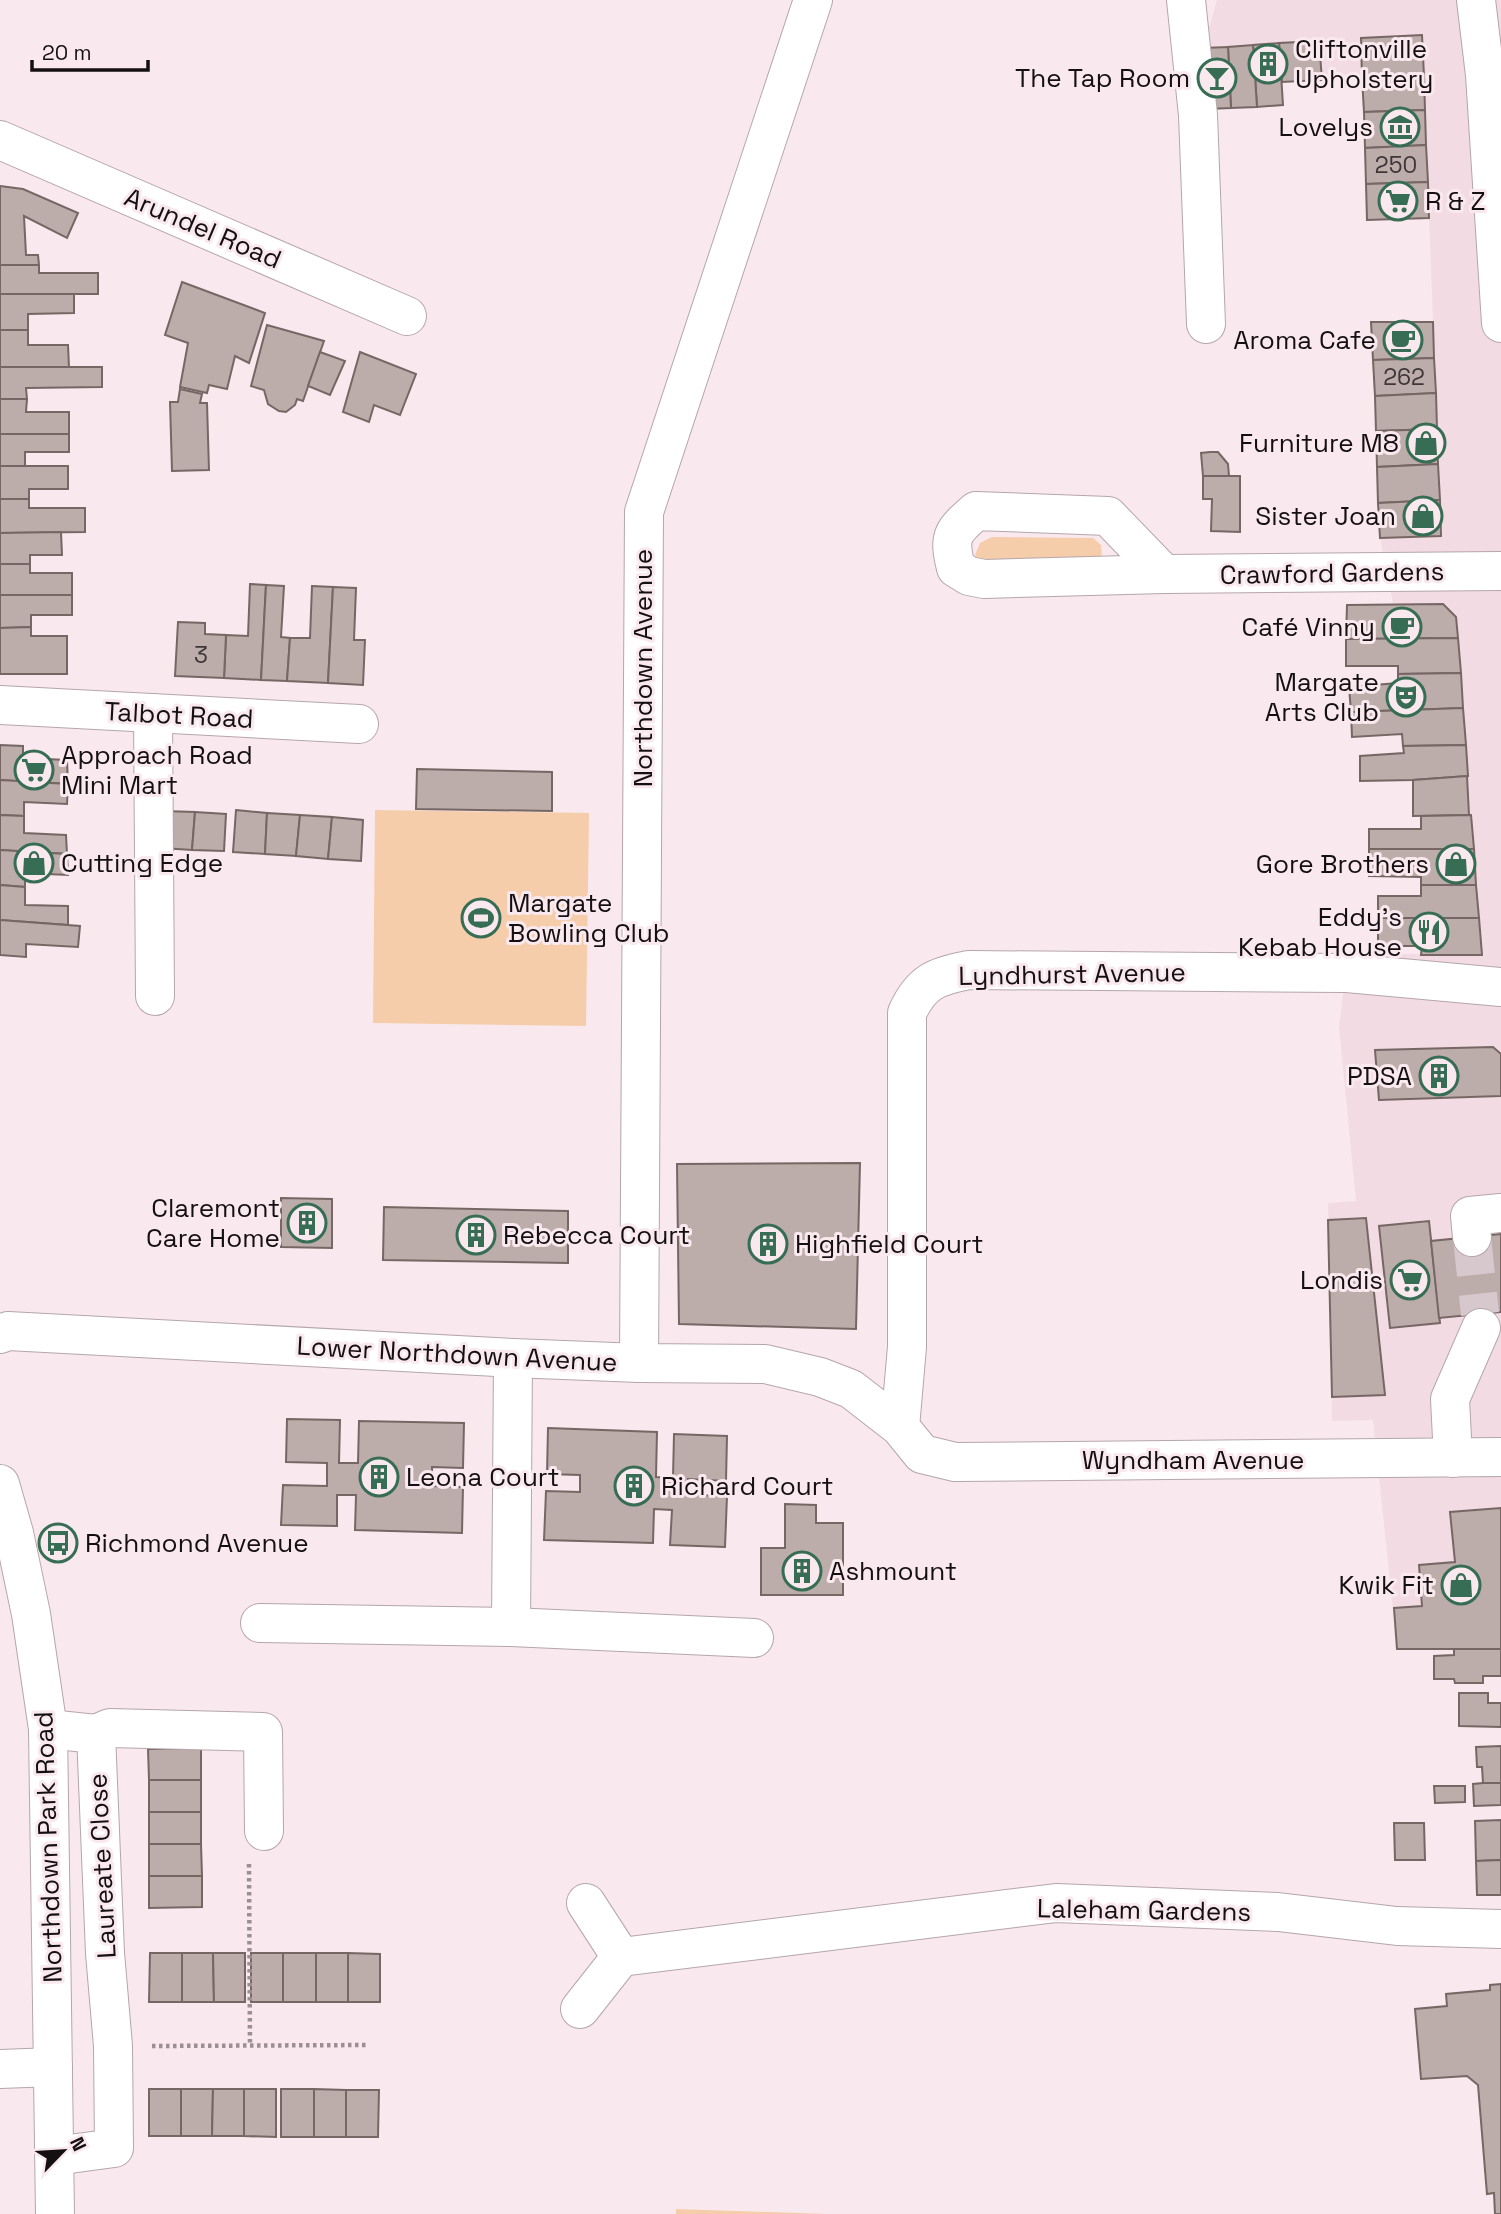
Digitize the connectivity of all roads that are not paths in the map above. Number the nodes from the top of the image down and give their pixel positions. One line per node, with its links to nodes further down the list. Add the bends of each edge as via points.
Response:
1 (813, 0): 20 (street, Northdown Avenue, via 644,512)
2 (1185, 0): 7 (street, via 1198,115)
3 (1481, 1): 6 (street)
4 (0, 141): 5 (street, Arundel Road)
5 (407, 316)
6 (1501, 323)
7 (1206, 324)
8 (1501, 571): 9 (street, Crawford Gardens)
9 (1164, 575): 9 (street, Crawford Gardens, via 984,579 956,568 951,547 956,528 976,511 1108,516)
10 (0, 705): 11 (street, Talbot Road)
11 (153, 713): 12 (street, Talbot Road); 14 (street)
12 (359, 724)
13 (1501, 987): 21 (street, Lyndhurst Avenue, via 1347,974 969,970 931,982 916,994 906,1013 907,1346)
14 (155, 996)
15 (1501, 1213): 16 (street, via 1470,1216)
16 (1472, 1237)
17 (1487, 1322): 23 (street, via 1450,1399)
18 (0, 1334): 19 (street, Lower Northdown Avenue)
19 (513, 1358): 20 (street, Lower Northdown Avenue); 27 (street)
20 (639, 1363): 21 (street, Lower Northdown Avenue, via 765,1364 820,1377 850,1390)
21 (900, 1427): 23 (street, Wyndham Avenue, via 922,1454 956,1462)
22 (1501, 1457): 23 (street, Wyndham Avenue)
23 (1453, 1458)
24 (0, 1484): 25 (street, Northdown Park Road)
25 (7, 1535): 29 (street, Northdown Park Road, via 30,1614)
26 (260, 1623): 27 (street)
27 (511, 1627): 28 (street)
28 (754, 1638)
29 (48, 1729): 30 (street, Laureate Close); 36 (street, Northdown Park Road)
30 (96, 1734): 31 (street, via 110,1728 263,1732); 38 (street, Laureate Close, via 114,2147)
31 (264, 1830)
32 (586, 1903): 34 (street)
33 (1501, 1929): 34 (street, Laleham Gardens, via 1396,1926 1278,1912 1056,1903)
34 (621, 1957): 35 (street)
35 (580, 2009)
36 (52, 2067): 37 (street); 38 (street, Northdown Park Road)
37 (0, 2069)
38 (55, 2156): 39 (street, Northdown Park Road)
39 (55, 2214)

